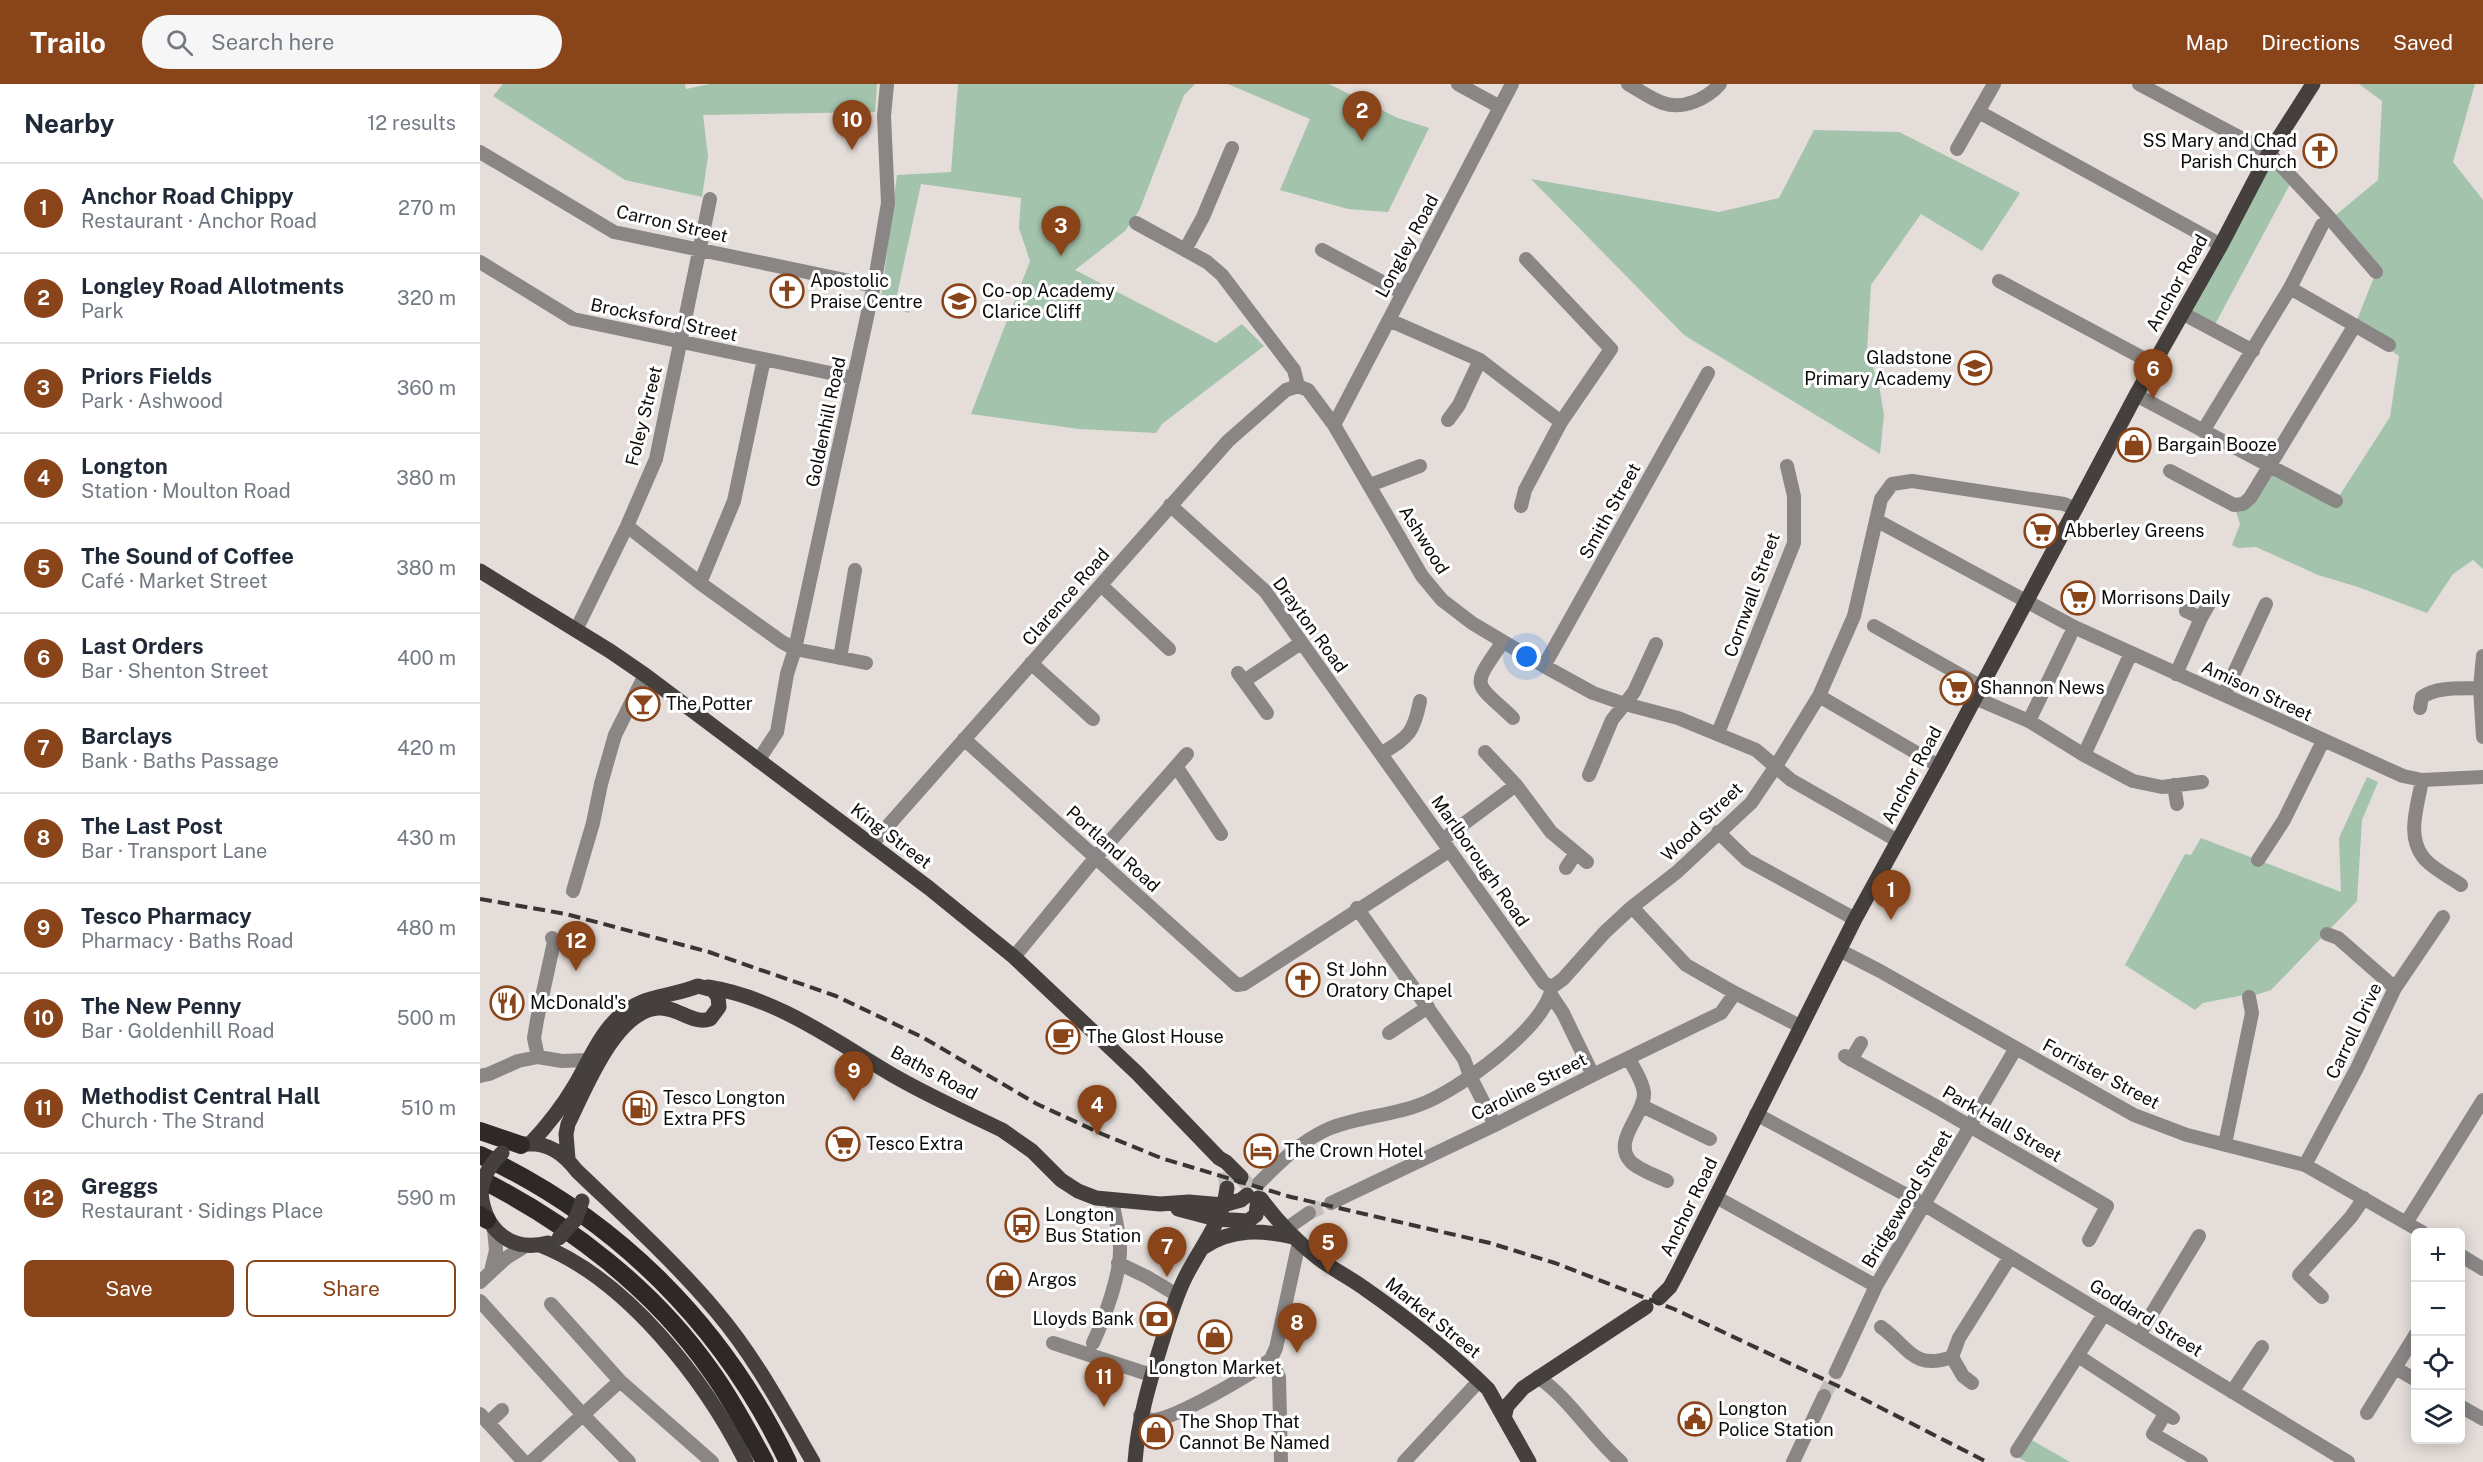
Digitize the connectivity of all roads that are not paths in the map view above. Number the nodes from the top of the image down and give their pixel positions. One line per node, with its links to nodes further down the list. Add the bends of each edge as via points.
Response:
1 (887, 84): 26 (street, Goldenhill Road, via 884,116 888,202)
2 (1458, 84): 9 (street)
3 (1512, 84): 9 (street, Longley Road)
4 (1628, 84): 5 (street, via 1662,103 1672,104 1702,98)
5 (1720, 84)
6 (1994, 84): 10 (street)
7 (2139, 84): 14 (street)
8 (2313, 84): 14 (main road, Anchor Road)
9 (1500, 107): 28 (street, Longley Road)
10 (1979, 112): 12 (street); 18 (street)
11 (1232, 148): 21 (street)
12 (1957, 149)
13 (480, 152): 20 (street, Carron Street, via 614,232)
14 (2269, 153): 18 (main road, Anchor Road); 24 (street, via 2348,248)
15 (710, 199): 20 (street, Foley Street)
16 (1136, 223): 21 (street, Ashwood)
17 (2322, 225): 27 (street)
18 (2221, 245): 29 (main road, Anchor Road)
19 (1322, 249): 28 (street)
20 (700, 250): 26 (street, Carron Street); 32 (street, Foley Street)
21 (1185, 250): 40 (street, Ashwood, via 1222,275 1294,370)
22 (1526, 259): 43 (street, via 1611,350)
23 (480, 262): 32 (street, Brocksford Street, via 573,319)
24 (2376, 272)
25 (1999, 281): 37 (street)
26 (874, 286): 39 (street, Goldenhill Road)
27 (2290, 288): 31 (street); 34 (street)
28 (1403, 293): 30 (street, Longley Road)
29 (2182, 313): 34 (street); 37 (main road, Anchor Road)
30 (1389, 320): 36 (street); 44 (street, Longley Road)
31 (2355, 325): 33 (street); 48 (street)
32 (681, 341): 35 (street, Brocksford Street); 56 (street, Foley Street, via 656,459)
33 (2389, 345)
34 (2253, 351): 45 (street)
35 (764, 359): 39 (street, Brocksford Street); 59 (street, via 734,501)
36 (1480, 360): 42 (street); 43 (street)
37 (2154, 364): 41 (main road, Anchor Road)
38 (1708, 374): 79 (street, Smith Street)
39 (854, 378): 72 (street, Goldenhill Road)
40 (1298, 386): 44 (street, Ashwood, via 1308,390); 52 (street, Clarence Road, via 1286,390 1228,441)
41 (2136, 395): 45 (street); 54 (main road, Anchor Road)
42 (1448, 420)
43 (1561, 422): 53 (street, via 1525,490)
44 (1334, 425): 50 (street, Ashwood)
45 (2203, 431): 48 (street)
46 (1420, 466): 50 (street)
47 (1787, 466): 93 (street, Cornwall Street, via 1794,496 1794,543)
48 (2268, 466): 49 (street, via 2250,498 2234,505); 51 (street)
49 (2170, 471)
50 (1370, 485): 70 (street, Ashwood, via 1422,576 1442,600)
51 (2336, 501)
52 (1170, 505): 60 (street, Clarence Road); 69 (street, Drayton Road, via 1265,591)
53 (1521, 506)
54 (2076, 508): 55 (street, Wood Street, via 1912,481 1892,484 1881,499); 61 (main road, Anchor Road)
55 (1876, 520): 61 (street, Amison Street); 85 (street, Wood Street, via 1854,616)
56 (627, 526): 59 (street); 67 (street, Foley Street)
57 (855, 570): 76 (street)
58 (480, 571): 67 (main road, King Street)
59 (700, 583): 72 (street)
60 (1101, 585): 73 (street); 78 (street, Clarence Road)
61 (2025, 602): 74 (street, Amison Street); 83 (main road, Anchor Road)
62 (2210, 602): 65 (street)
63 (2266, 604): 84 (street)
64 (2186, 611): 65 (street)
65 (2201, 618): 80 (street)
66 (1874, 626): 83 (street)
67 (576, 630): 81 (main road, King Street)
68 (2070, 636): 92 (street)
69 (1301, 643): 89 (street, via 1241,677); 98 (street, Drayton Road)
70 (1502, 643): 79 (street, Ashwood); 90 (street, via 1479,681)
71 (1656, 644): 88 (street)
72 (795, 649): 76 (street); 101 (street, Goldenhill Road, via 777,732)
73 (1169, 649)
74 (2131, 653): 80 (street, Amison Street); 100 (street)
75 (2483, 656): 82 (street)
76 (840, 658): 77 (street)
77 (866, 663)
78 (1032, 663): 91 (street); 95 (street, Clarence Road)
79 (1544, 666): 88 (street, Ashwood, via 1593,693)
80 (2176, 674): 84 (street, Amison Street)
81 (645, 675): 101 (main road, King Street); 121 (street, via 615,735)
82 (2480, 688): 86 (street, via 2439,690); 94 (street)
83 (1979, 692): 92 (street); 104 (main road, Anchor Road)
84 (2224, 695): 96 (street, Amison Street)
85 (1819, 696): 103 (street, Wood Street); 104 (street)
86 (2418, 699)
87 (1420, 701): 98 (street, via 1416,723 1406,739)
88 (1625, 704): 93 (street, Ashwood); 105 (street, via 1612,720)
89 (1267, 713)
90 (1514, 718)
91 (1094, 719)
92 (2029, 721): 100 (street)
93 (1718, 733): 103 (street, Ashwood, via 1756,750)
94 (2483, 737)
95 (964, 739): 115 (street, Clarence Road); 117 (street, Portland Road)
96 (2323, 741): 107 (street, Amison Street, via 2403,776); 118 (street, via 2274,847)
97 (1485, 752): 109 (street)
98 (1382, 753): 116 (street, Marlborough Road)
99 (1186, 754): 102 (street)
100 (2084, 755): 110 (street, via 2133,781 2162,787)
101 (759, 761): 115 (main road, King Street)
102 (1176, 766): 113 (street); 117 (street)
103 (1776, 766): 112 (street, Wood Street, via 1750,803); 114 (street, Ashwood, via 1791,780)
104 (1940, 766): 114 (main road, Anchor Road)
105 (1588, 775)
106 (2483, 777): 107 (street, Amison Street)
107 (2422, 780): 120 (street, via 2415,842 2423,859)
108 (2202, 782): 110 (street)
109 (1516, 785): 116 (street); 119 (street, via 1551,832 1581,857)
110 (2174, 785): 111 (street)
111 (2177, 804)
112 (1719, 832): 122 (street, Wood Street); 125 (street, via 1747,860)
113 (1221, 834)
114 (1898, 841): 125 (main road, Anchor Road)
115 (871, 845): 129 (main road, King Street)
116 (1446, 845): 123 (street); 133 (street, Marlborough Road)
117 (1096, 857): 123 (street, Portland Road, via 1236,985 1244,984); 129 (street)
118 (2258, 860)
119 (1566, 868)
120 (2461, 885)
121 (573, 891)
122 (1632, 907): 133 (street, Wood Street); 134 (street, via 1686,965)
123 (1357, 908): 137 (street)
124 (2443, 917): 131 (street, Carroll Drive)
125 (1855, 919): 128 (main road, Anchor Road)
126 (2337, 933): 131 (street)
127 (552, 938): 144 (street, via 534,1038)
128 (1839, 950): 140 (main road, Anchor Road); 143 (street, Forrister Street)
129 (1014, 957): 163 (main road, King Street, via 1137,1073)
130 (708, 987): 132 (main road, Baths Road, via 698,986); 136 (main road, Baths Road); 138 (main road, via 718,997)
131 (2395, 988): 165 (street, Carroll Drive)
132 (689, 991): 139 (main road, via 684,1005); 146 (main road, Baths Road, via 657,997 631,1008 604,1034)
133 (1551, 991): 148 (street, Marlborough Road); 150 (street, Wood Street, via 1537,1019)
134 (1735, 993): 140 (street); 145 (street, Caroline Street, via 1721,1013)
135 (2249, 997): 161 (street, via 2258,1014)
136 (752, 1000): 138 (main road); 175 (main road, Baths Road, via 814,1027 895,1077 1002,1130 1078,1191)
137 (1428, 1007): 141 (street); 150 (street, via 1464,1059)
138 (717, 1011): 139 (main road, via 704,1021)
139 (690, 1017): 164 (main road, via 658,1008 639,1014 620,1030 568,1124 566,1144)
140 (1800, 1026): 154 (main road, Anchor Road)
141 (1389, 1033)
142 (1861, 1043): 157 (street, Park Hall Street, via 1848,1058)
143 (2016, 1048): 157 (street, Bridgewood Street); 161 (street, Forrister Street, via 2134,1115)
144 (538, 1057): 147 (street); 149 (street)
145 (1629, 1059): 148 (street, Caroline Street); 153 (street, via 1642,1086)
146 (589, 1060): 147 (street); 151 (main road, Baths Road)
147 (562, 1061): 151 (street)
148 (1593, 1075): 156 (street, Caroline Street)
149 (480, 1076)
150 (1470, 1077): 156 (street); 172 (street, Wood Street, via 1420,1105 1327,1130 1289,1153)
151 (575, 1086): 160 (main road, Baths Road, via 551,1121)
152 (2483, 1100): 155 (street)
153 (1642, 1106): 159 (street); 169 (street, via 1626,1136 1625,1150 1631,1162)
154 (1756, 1114): 173 (main road, Anchor Road); 177 (street, Goddard Street)
155 (2480, 1116): 181 (street)
156 (1495, 1125): 176 (street, Caroline Street)
157 (1971, 1126): 177 (street, Bridgewood Street); 185 (street, Park Hall Street, via 2107,1206)
158 (480, 1131): 160 (highway)
159 (1710, 1139)
160 (526, 1144): 164 (main road, via 553,1149); 171 (main road, bridge, via 502,1153 484,1176)
161 (2225, 1144): 165 (street, Forrister Street)
162 (480, 1155): 236 (highway, via 549,1192 664,1282 721,1348 751,1392)
163 (1219, 1158): 166 (main road); 167 (main road, King Street)
164 (572, 1165): 186 (main road, bridge, via 582,1190 576,1219 559,1238); 237 (main road, via 717,1312 777,1398)
165 (2305, 1165): 174 (street, Forrister Street)
166 (1225, 1172)
167 (1241, 1177)
168 (480, 1179): 235 (highway, via 534,1209 590,1248 651,1300 710,1369)
169 (1667, 1182)
170 (1227, 1188): 178 (main road)
171 (481, 1192): 180 (main road)
172 (1256, 1194): 178 (main road); 178 (main road, Baths Road, via 1256,1215 1248,1221); 183 (main road, Market Street)
173 (1716, 1197): 194 (street); 212 (main road, Anchor Road, via 1673,1281 1652,1303)
174 (2364, 1198): 181 (street, Forrister Street); 196 (street, via 2299,1275)
175 (1112, 1200): 178 (main road, Baths Road, via 1189,1202); 190 (street, via 1120,1249)
176 (1330, 1203)
177 (1925, 1204): 188 (street, Goddard Street); 194 (street, Bridgewood Street)
178 (1219, 1212): 187 (main road)
179 (1309, 1213): 183 (street)
180 (487, 1221): 186 (main road, via 514,1242); 192 (street, via 496,1250)
181 (2406, 1223): 182 (street, Forrister Street)
182 (2414, 1228)
183 (1293, 1236): 187 (main road, via 1227,1234); 208 (street); 216 (main road, Market Street)
184 (2199, 1236): 201 (street)
185 (2089, 1240)
186 (533, 1245): 192 (street, via 514,1251); 234 (main road, via 573,1261 639,1312 712,1402)
187 (1204, 1247): 195 (main road)
188 (2010, 1257): 199 (street, Goddard Street); 206 (street, via 1959,1338)
189 (2465, 1259): 191 (street)
190 (1118, 1263): 195 (street); 204 (street, via 1094,1327)
191 (2483, 1269)
192 (491, 1271): 193 (street)
193 (480, 1282)
194 (1876, 1286): 210 (street, Bridgewood Street)
195 (1177, 1295): 211 (main road)
196 (2322, 1297)
197 (480, 1300): 223 (street)
198 (551, 1304): 214 (street, via 566,1311)
199 (2104, 1314): 201 (street, Goddard Street); 207 (street)
200 (1881, 1327): 206 (street, via 1890,1345 1922,1361 1941,1361)
201 (2139, 1335): 218 (street, Goddard Street)
202 (2414, 1336): 209 (street)
203 (1053, 1343): 211 (street)
204 (1093, 1343)
205 (2262, 1347): 218 (street)
206 (1952, 1356): 215 (street, via 1963,1376)
207 (2078, 1356): 228 (street, via 2019,1435); 244 (street, via 2169,1416 2153,1434 2156,1443)
208 (1271, 1359): 224 (street, via 1174,1415 1155,1420); 239 (street, via 1280,1377)
209 (2395, 1368): 213 (street); 222 (street)
210 (1836, 1372)
211 (1151, 1376): 224 (main road)
212 (1538, 1377): 217 (main road, Anchor Road); 242 (street, via 1563,1397)
213 (2411, 1378)
214 (620, 1381): 223 (street); 233 (street, via 690,1435)
215 (1972, 1383)
216 (1484, 1385): 217 (main road); 225 (main road, Market Street); 240 (street)
217 (1523, 1388): 225 (main road, Anchor Road, via 1508,1406)
218 (2232, 1392): 229 (street, Goddard Street)
219 (1824, 1396): 243 (street)
220 (2465, 1409): 227 (street)
221 (502, 1410): 226 (street)
222 (2367, 1413)
223 (583, 1415): 231 (street); 232 (street)
224 (1140, 1415): 238 (main road)
225 (1504, 1418): 241 (main road, Market Street)
226 (484, 1419): 230 (street)
227 (2483, 1419)
228 (2017, 1451)
229 (2342, 1460)
230 (524, 1462)
231 (531, 1462)
232 (629, 1462)
233 (712, 1462)
234 (746, 1462)
235 (765, 1462)
236 (788, 1462)
237 (813, 1462)
238 (1135, 1462)
239 (1281, 1462)
240 (1404, 1462)
241 (1528, 1462)
242 (1621, 1462)
243 (1793, 1462)
244 (2201, 1462)

